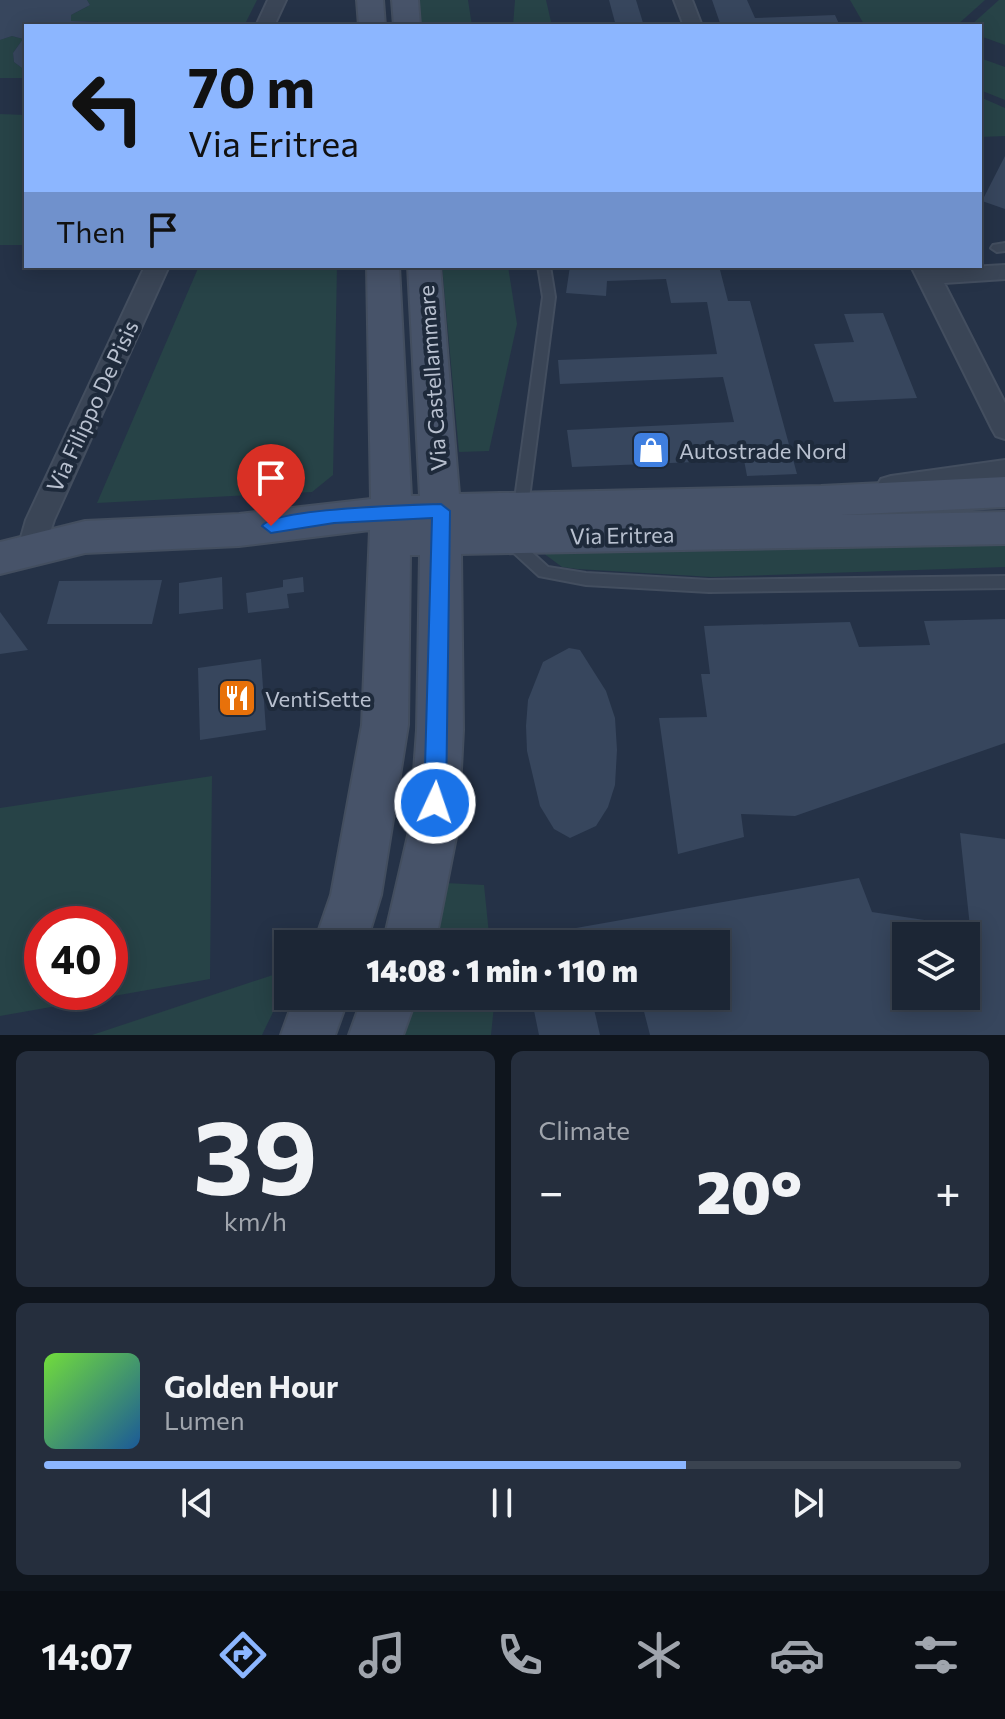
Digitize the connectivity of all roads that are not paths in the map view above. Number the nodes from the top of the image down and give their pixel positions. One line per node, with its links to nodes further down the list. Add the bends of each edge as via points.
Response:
1 (277, 0): 5 (street)
2 (370, 0): 6 (street)
3 (405, 0): 7 (street)
4 (683, 0): 8 (street)
5 (266, 24)
6 (372, 24)
7 (407, 24)
8 (692, 24)
9 (156, 268): 23 (street, Via Filippo De Pisis, via 40,520)
10 (383, 268): 21 (street, Via Castellammare)
11 (424, 268): 20 (street, Via Castellammare)
12 (544, 268): 19 (lane, via 549,297)
13 (925, 272): 14 (street); 15 (street)
14 (1005, 272)
15 (1005, 429)
16 (1005, 470): 18 (street, Via Eritrea)
17 (1005, 492): 18 (street, Via Eritrea)
18 (821, 501): 19 (street, Via Eritrea)
19 (514, 521): 20 (street, Via Eritrea); 22 (street, Via Eritrea); 24 (lane, via 544,572 586,579 709,586)
20 (441, 524): 21 (street, Via Eritrea); 26 (street, Via Castellammare, via 434,827)
21 (391, 526): 23 (street, Via Eritrea, via 334,544 239,530 85,537); 25 (street, Via Castellammare, via 385,725 363,865)
22 (1005, 528)
23 (16, 553)
24 (1005, 582)
25 (344, 930)
26 (412, 930)
27 (317, 1010): 29 (street)
28 (385, 1010): 30 (street)
29 (308, 1035)
30 (376, 1035)

